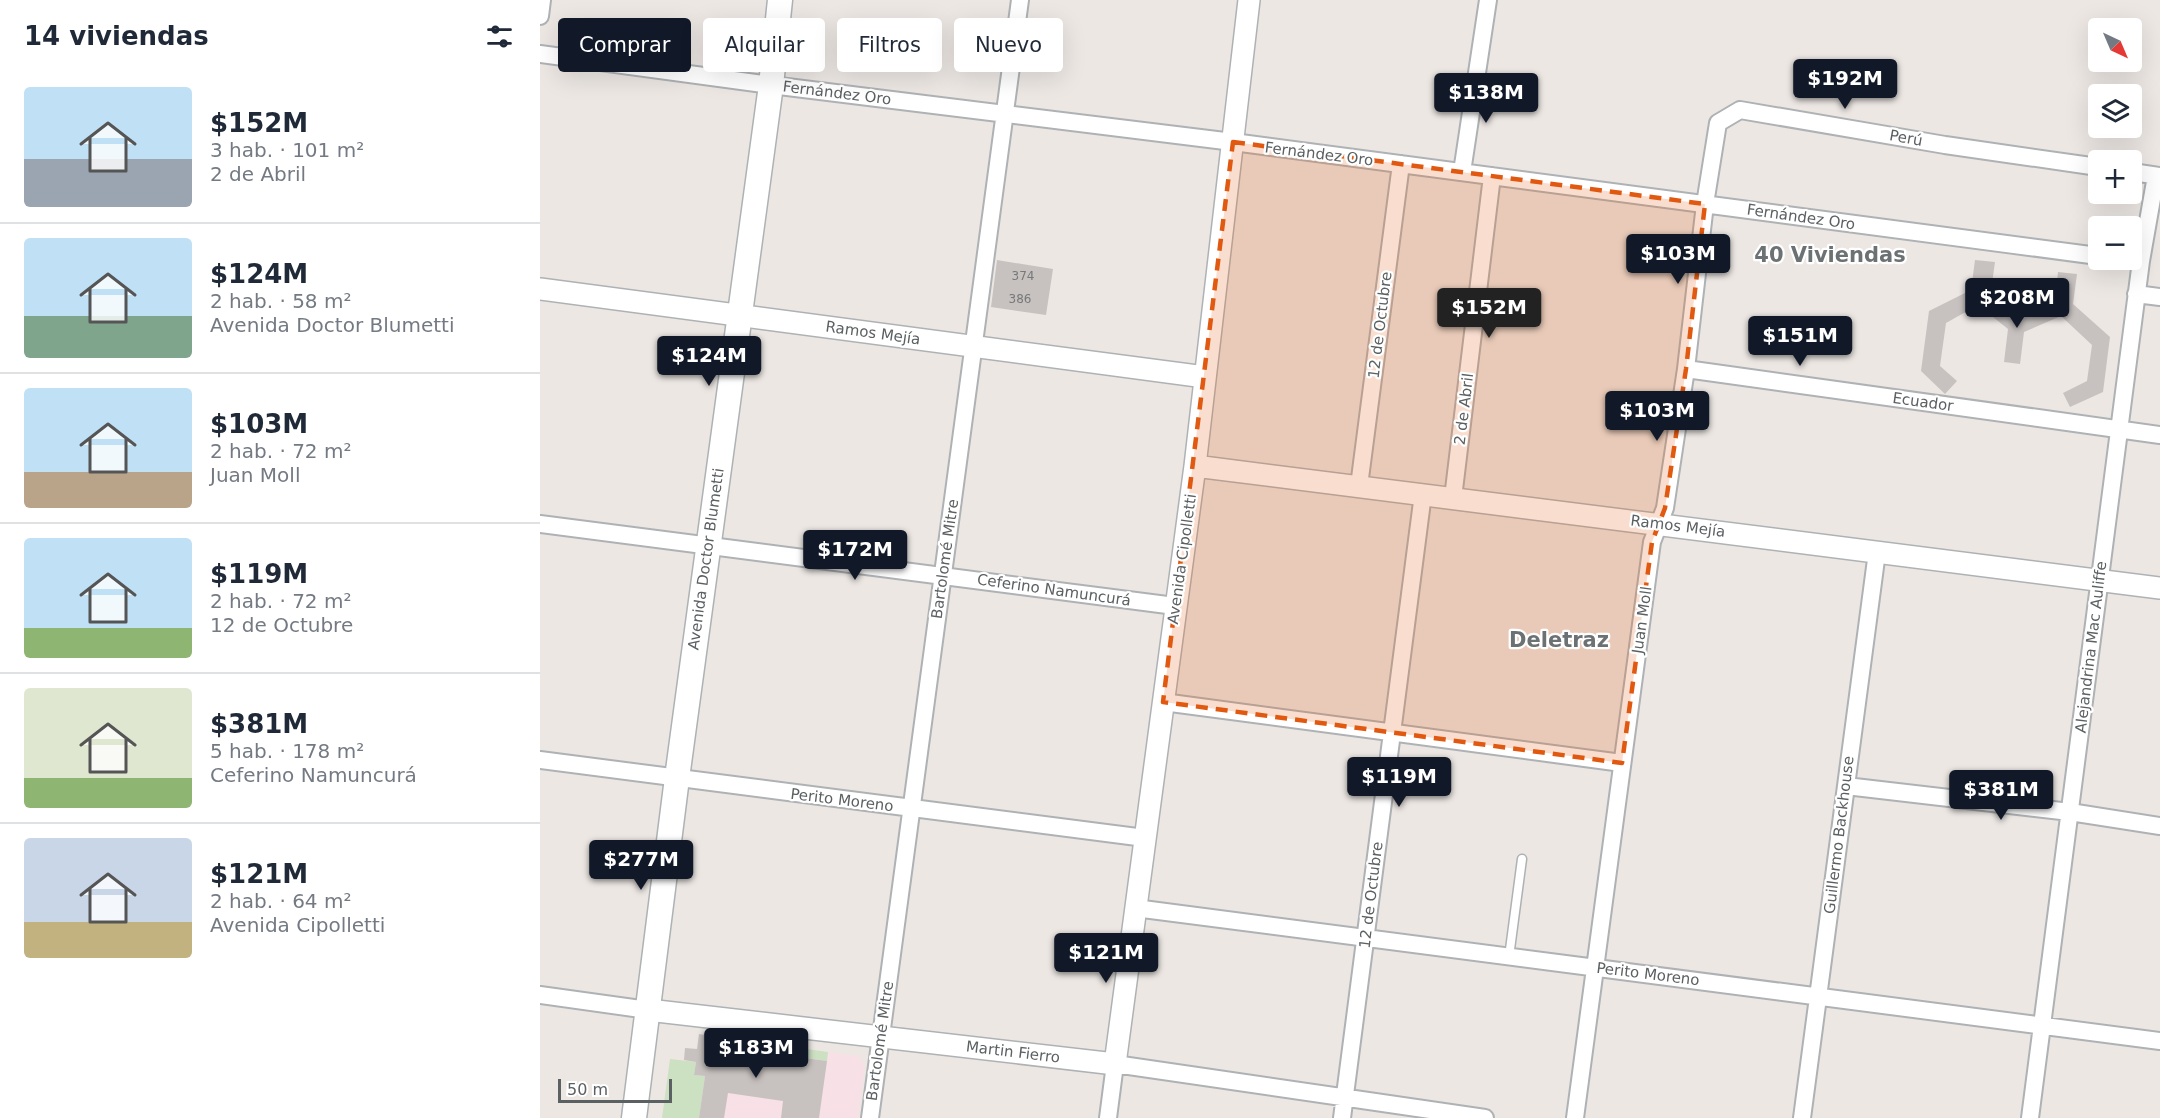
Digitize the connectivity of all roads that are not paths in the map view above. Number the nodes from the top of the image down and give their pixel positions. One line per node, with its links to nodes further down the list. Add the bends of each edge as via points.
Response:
1 (542, 0): 6 (street)
2 (780, 0): 8 (main road, Avenida Doctor Blumetti)
3 (1020, 0): 9 (street, Bartolomé Mitre)
4 (1249, 0): 11 (street, Avenida Cipolletti)
5 (1488, 0): 14 (street)
6 (540, 16)
7 (540, 54): 8 (street, Fernández Oro)
8 (771, 85): 9 (street, Fernández Oro); 25 (main road, Avenida Doctor Blumetti)
9 (1005, 114): 11 (street, Fernández Oro); 26 (street, Bartolomé Mitre)
10 (1718, 123): 13 (street, Perú, via 1740,110); 18 (street, Juan Moll)
11 (1233, 142): 12 (street, Fernández Oro); 28 (street, Avenida Cipolletti)
12 (1401, 164): 14 (street, Fernández Oro); 32 (street, 12 de Octubre)
13 (2088, 166)
14 (1462, 172): 16 (street, Fernández Oro)
15 (2142, 174): 17 (street)
16 (1492, 176): 18 (street, Fernández Oro); 34 (street, 2 de Abril)
17 (2158, 176): 19 (street, Alejandrina Mac Auliffe)
18 (1705, 204): 20 (street, Fernández Oro); 27 (street, Juan Moll)
19 (2142, 232)
20 (2088, 255)
21 (2135, 270): 23 (street, Alejandrina Mac Auliffe)
22 (540, 289): 25 (street, Ramos Mejía)
23 (2136, 294): 24 (street); 29 (street, Alejandrina Mac Auliffe)
24 (2160, 297)
25 (741, 315): 26 (street, Ramos Mejía); 37 (main road, Avenida Doctor Blumetti)
26 (974, 346): 28 (street, Ramos Mejía); 39 (street, Bartolomé Mitre)
27 (1686, 369): 29 (street, Ecuador); 35 (street, Juan Moll, via 1665,508)
28 (1205, 377): 31 (street, Avenida Cipolletti)
29 (2119, 429): 30 (street, Ecuador); 40 (street, Alejandrina Mac Auliffe)
30 (2160, 435)
31 (1195, 466): 32 (street, Ramos Mejía); 42 (street, Avenida Cipolletti)
32 (1359, 486): 33 (street, Ramos Mejía)
33 (1423, 494): 34 (street, Ramos Mejía); 44 (street, 12 de Octubre)
34 (1453, 498): 35 (street, Ramos Mejía)
35 (1658, 523): 38 (street, Ramos Mejía); 46 (street, Juan Moll, via 1652,542)
36 (540, 524): 37 (street, Ceferino Namuncurá)
37 (708, 545): 39 (street, Ceferino Namuncurá); 47 (main road, Avenida Doctor Blumetti)
38 (1877, 552): 40 (street, Ramos Mejía); 48 (street, Guillermo Backhouse)
39 (943, 575): 42 (street, Ceferino Namuncurá); 49 (street, Bartolomé Mitre)
40 (2100, 580): 41 (street, Ramos Mejía); 50 (street, Alejandrina Mac Auliffe)
41 (2160, 588)
42 (1175, 606): 43 (street, Avenida Cipolletti)
43 (1162, 702): 44 (street); 52 (street, Avenida Cipolletti)
44 (1392, 731): 46 (street); 55 (street, 12 de Octubre)
45 (540, 760): 47 (street, Perito Moreno)
46 (1623, 763): 57 (street, Juan Moll)
47 (677, 778): 49 (street, Perito Moreno); 60 (main road, Avenida Doctor Blumetti)
48 (1846, 786): 50 (street); 59 (street, Guillermo Backhouse)
49 (912, 809): 52 (street, Perito Moreno); 62 (street, Bartolomé Mitre)
50 (2070, 812): 51 (street); 61 (street, Alejandrina Mac Auliffe)
51 (2160, 826)
52 (1145, 838): 54 (street, Avenida Cipolletti)
53 (1522, 859): 56 (lane)
54 (1136, 908): 55 (street, Perito Moreno); 64 (street, Avenida Cipolletti)
55 (1365, 938): 56 (street, Perito Moreno); 65 (street, 12 de Octubre)
56 (1509, 957): 57 (street, Perito Moreno)
57 (1595, 968): 59 (street, Perito Moreno); 71 (street, Juan Moll)
58 (540, 995): 60 (street, Martin Fierro)
59 (1818, 996): 61 (street, Perito Moreno); 72 (street, Guillermo Backhouse)
60 (648, 1010): 62 (street, Martin Fierro); 66 (main road, Avenida Doctor Blumetti)
61 (2042, 1026): 63 (street, Perito Moreno); 73 (street, Alejandrina Mac Auliffe)
62 (881, 1037): 64 (street, Martin Fierro); 67 (street, Bartolomé Mitre)
63 (2160, 1041)
64 (1115, 1064): 65 (street, Martin Fierro); 68 (street, Avenida Cipolletti)
65 (1345, 1098): 69 (street, 12 de Octubre); 70 (street, Martin Fierro)
66 (634, 1118)
67 (870, 1118)
68 (1108, 1118)
69 (1342, 1118)
70 (1485, 1118)
71 (1575, 1118)
72 (1802, 1118)
73 (2030, 1118)

